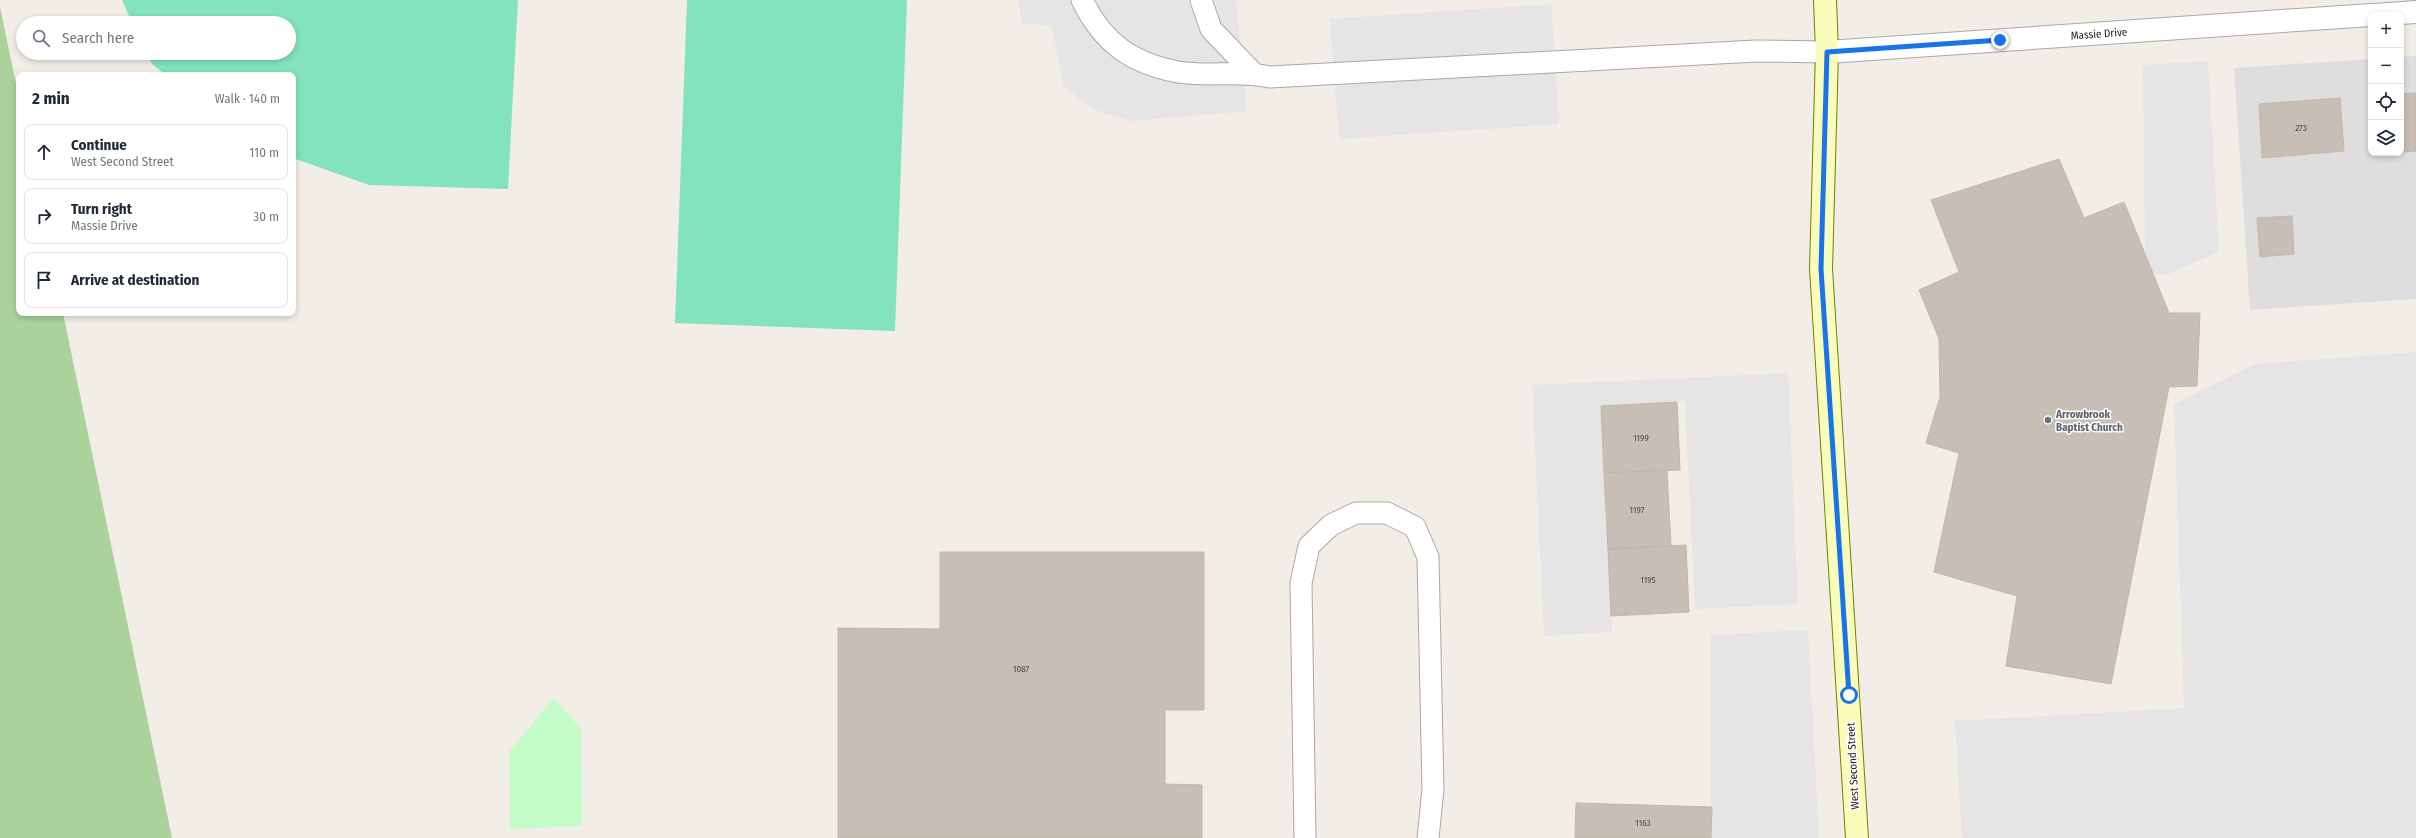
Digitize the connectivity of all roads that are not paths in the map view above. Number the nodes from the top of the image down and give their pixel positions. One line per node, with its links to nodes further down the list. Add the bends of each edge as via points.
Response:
1 (1082, 0): 8 (lane, via 1093,22 1116,46 1138,61 1179,72)
2 (1201, 0): 8 (lane, via 1211,29)
3 (1825, 0): 7 (main road, West Second Street)
4 (2416, 12): 5 (street)
5 (2404, 13)
6 (2368, 15): 7 (street, Massie Drive)
7 (1827, 52): 8 (lane, via 1756,51 1270,77); 11 (main road, West Second Street, via 1821,269)
8 (1254, 74)
9 (1305, 838): 10 (lane, via 1301,582 1309,546 1331,524 1356,513 1387,513 1415,527 1428,557 1433,789)
10 (1428, 838)
11 (1857, 838)

